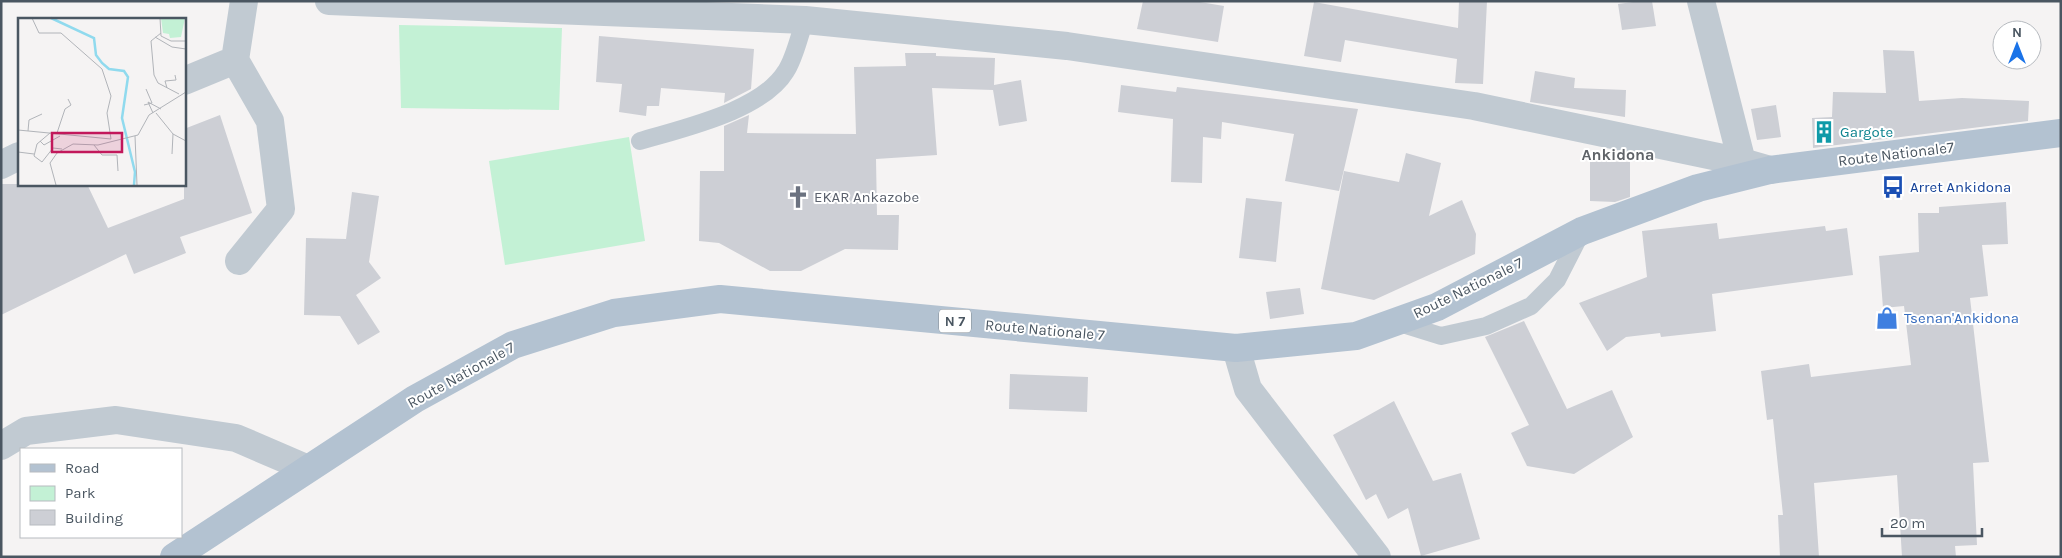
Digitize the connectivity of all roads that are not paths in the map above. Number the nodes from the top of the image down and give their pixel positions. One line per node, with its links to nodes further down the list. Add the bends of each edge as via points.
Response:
1 (244, 1): 5 (street)
2 (328, 1): 4 (street)
3 (1701, 1): 10 (street)
4 (805, 20): 8 (lane, via 787,70 770,90 722,116); 10 (street, via 1067,46 1464,104)
5 (235, 60): 6 (street); 14 (street, via 270,121 281,209)
6 (185, 81)
7 (2061, 133): 12 (main road, Route Nationale7 / N 7)
8 (640, 141)
9 (18, 157): 11 (street)
10 (1742, 162): 12 (street)
11 (1, 166)
12 (1770, 170): 13 (main road, Route Nationale 7 / N 7, via 1698,188)
13 (1582, 231): 15 (main road, Route Nationale 7 / N 7, via 1437,307); 15 (lane, via 1557,280 1531,306 1486,326 1441,336)
14 (239, 261)
15 (1396, 322): 16 (main road, Route Nationale 7 / N 7, via 1356,336)
16 (1236, 348): 18 (main road, Route Nationale 7 / N 7, via 720,299 614,313 514,345 415,399); 20 (street, via 1248,388)
17 (1, 446): 18 (street, via 26,431 116,420 236,438)
18 (306, 468): 19 (main road, Route Nationale 7 / N 7)
19 (174, 557)
20 (1377, 557)

